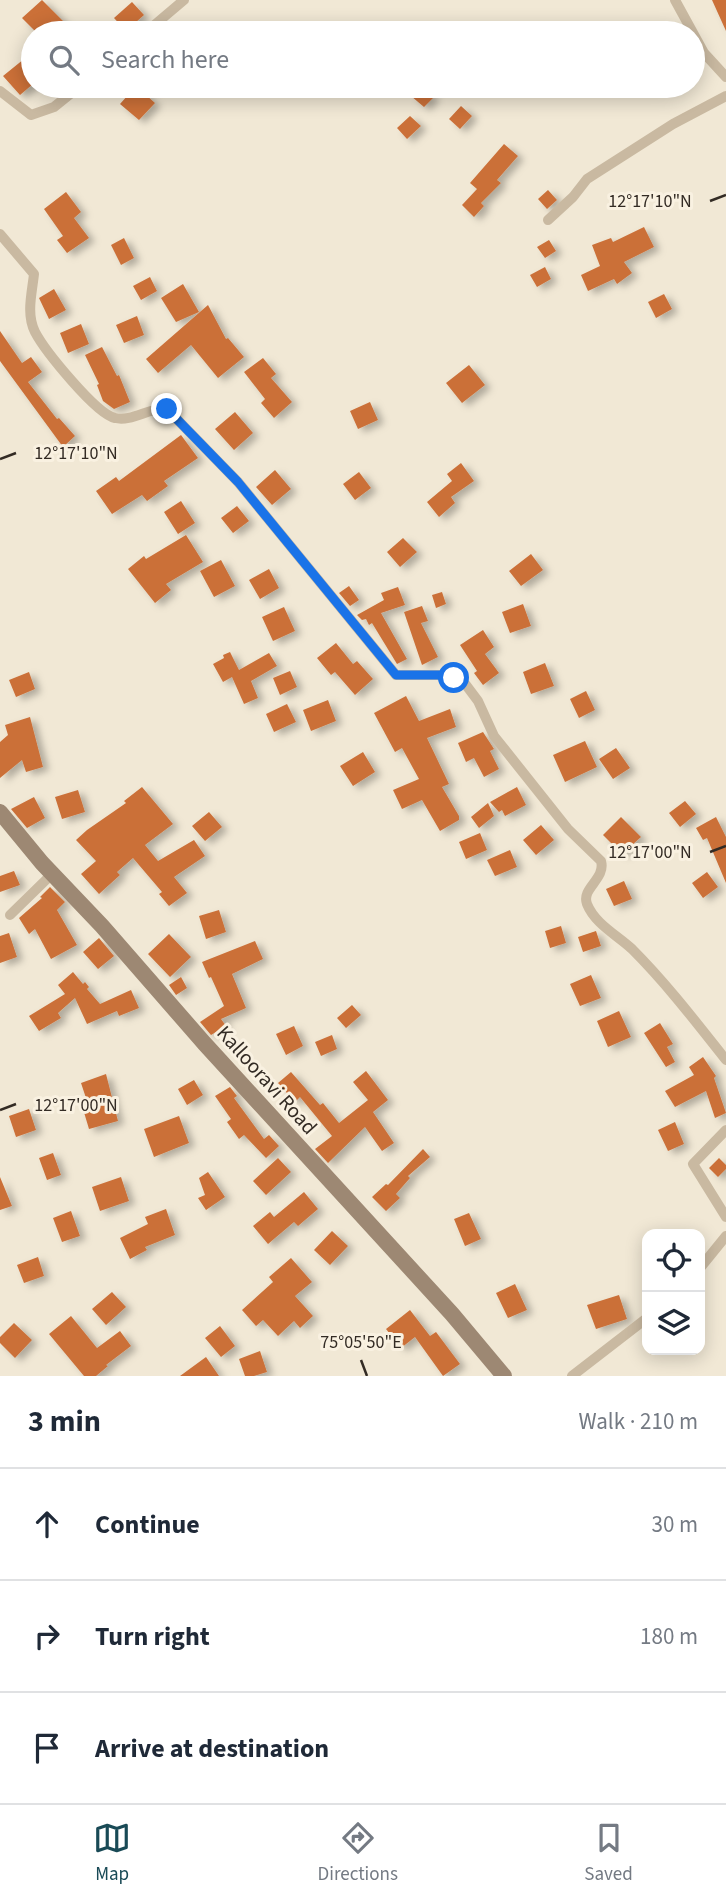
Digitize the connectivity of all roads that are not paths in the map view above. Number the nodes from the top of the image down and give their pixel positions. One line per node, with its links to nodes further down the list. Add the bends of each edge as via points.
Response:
1 (184, 0): 3 (street)
2 (675, 0): 4 (street)
3 (159, 21)
4 (686, 21)
5 (705, 54): 6 (street)
6 (726, 77)
7 (0, 91): 9 (street, via 31,115)
8 (726, 96): 10 (street, via 587,179)
9 (65, 98)
10 (548, 220)
11 (0, 234): 15 (street, via 34,274 29,309 35,332 92,402 120,419 167,409 238,482 396,675 438,675 466,685 502,746 568,829 601,861 601,873 586,895 590,910 675,996)
12 (0, 812): 13 (main road, Kallooravi Road)
13 (52, 874): 14 (street); 21 (main road, Kallooravi Road)
14 (10, 915)
15 (726, 1060)
16 (726, 1130): 17 (street, via 693,1164)
17 (726, 1217)
18 (726, 1236): 19 (street)
19 (705, 1262)
20 (642, 1322): 22 (street)
21 (503, 1376)
22 (572, 1376)

